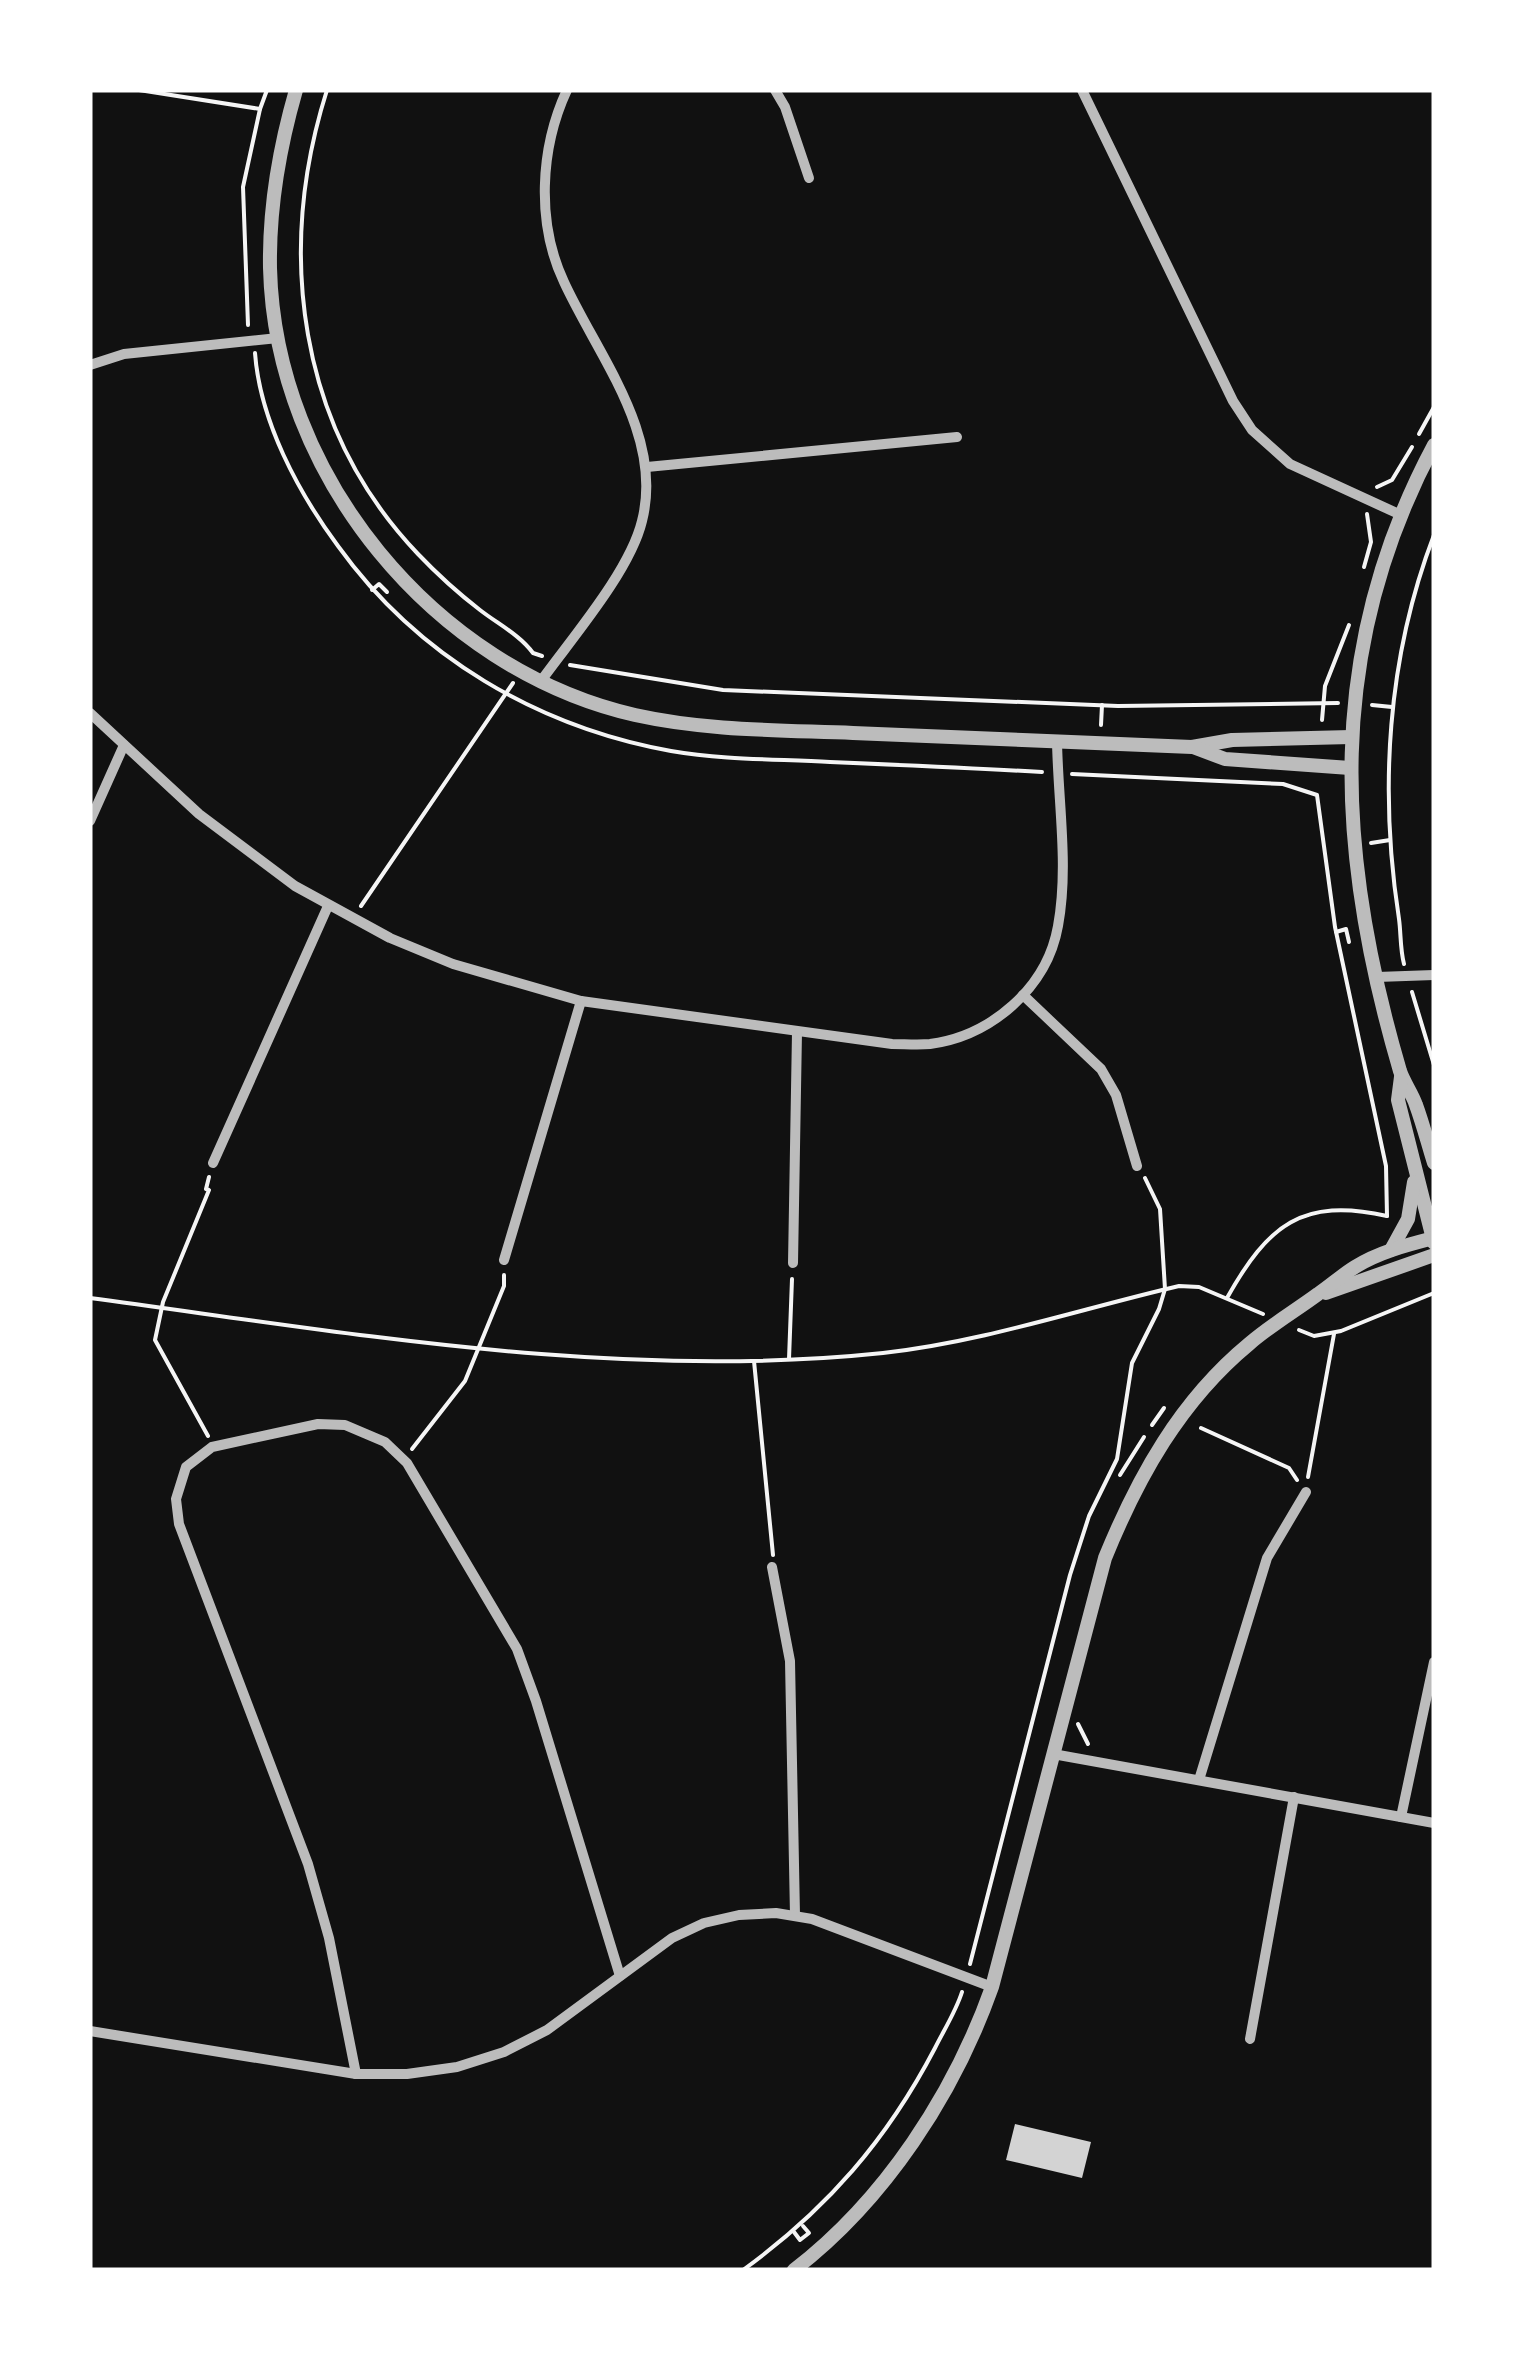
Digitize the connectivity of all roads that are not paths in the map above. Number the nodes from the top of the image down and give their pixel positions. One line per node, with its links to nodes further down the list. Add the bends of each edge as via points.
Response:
1 (296, 90): 6 (street, via 272,203 270,271)
2 (567, 90): 10 (street, via 548,146 545,190 555,256 631,414)
3 (774, 90): 5 (street)
4 (1082, 90): 11 (street, via 1252,430 1290,464)
5 (809, 178)
6 (278, 338): 7 (street, via 124,354); 12 (street, via 312,445 369,541 447,621)
7 (90, 364)
8 (957, 437): 10 (street)
9 (1434, 445): 11 (street)
10 (647, 468): 12 (street, via 637,538)
11 (1400, 515): 14 (street, via 1367,624)
12 (542, 681): 15 (street, via 603,706 699,726)
13 (90, 713): 16 (street)
14 (1351, 737): 17 (street); 18 (street)
15 (1057, 742): 17 (street); 23 (street, via 1058,924 1042,970)
16 (124, 745): 19 (street); 20 (street, via 230,840)
17 (1192, 747): 18 (street, via 1226,759)
18 (1350, 768): 22 (street, via 1357,884)
19 (90, 821)
20 (328, 906): 24 (street, via 453,964); 27 (street)
21 (1434, 976): 22 (street)
22 (1376, 977): 26 (street)
23 (1023, 996): 25 (street, via 965,1036 930,1044); 29 (street, via 1101,1069 1116,1095)
24 (581, 1001): 25 (street); 34 (street)
25 (797, 1032): 35 (street)
26 (1402, 1076): 28 (street); 30 (street, via 1398,1100)
27 (212, 1162)
28 (1434, 1164)
29 (1137, 1166)
30 (1415, 1169): 31 (street); 32 (street, via 1408,1219)
31 (1434, 1240): 32 (street)
32 (1391, 1251): 36 (street, via 1356,1266)
33 (1434, 1255): 36 (street)
34 (504, 1260)
35 (793, 1263)
36 (1316, 1296): 40 (street, via 1280,1319 1200,1392 1161,1443 1105,1558)
37 (1306, 1492): 41 (street, via 1267,1558)
38 (772, 1567): 45 (street, via 790,1661)
39 (1434, 1662): 43 (street)
40 (1054, 1754): 41 (street); 47 (street)
41 (1199, 1780): 42 (street)
42 (1294, 1798): 43 (street); 49 (street)
43 (1400, 1816): 44 (street)
44 (1434, 1823)
45 (795, 1915): 46 (street, via 704,1923); 47 (street)
46 (620, 1976): 50 (street, via 504,2052 440,2070); 50 (street, via 518,1649 407,1463 385,1442 345,1425 318,1424 212,1447 186,1467 178,1488 179,1524 308,1864)
47 (992, 1987): 51 (street, via 928,2119 859,2210)
48 (90, 2031): 50 (street)
49 (1250, 2038)
50 (356, 2074)
51 (794, 2270)

